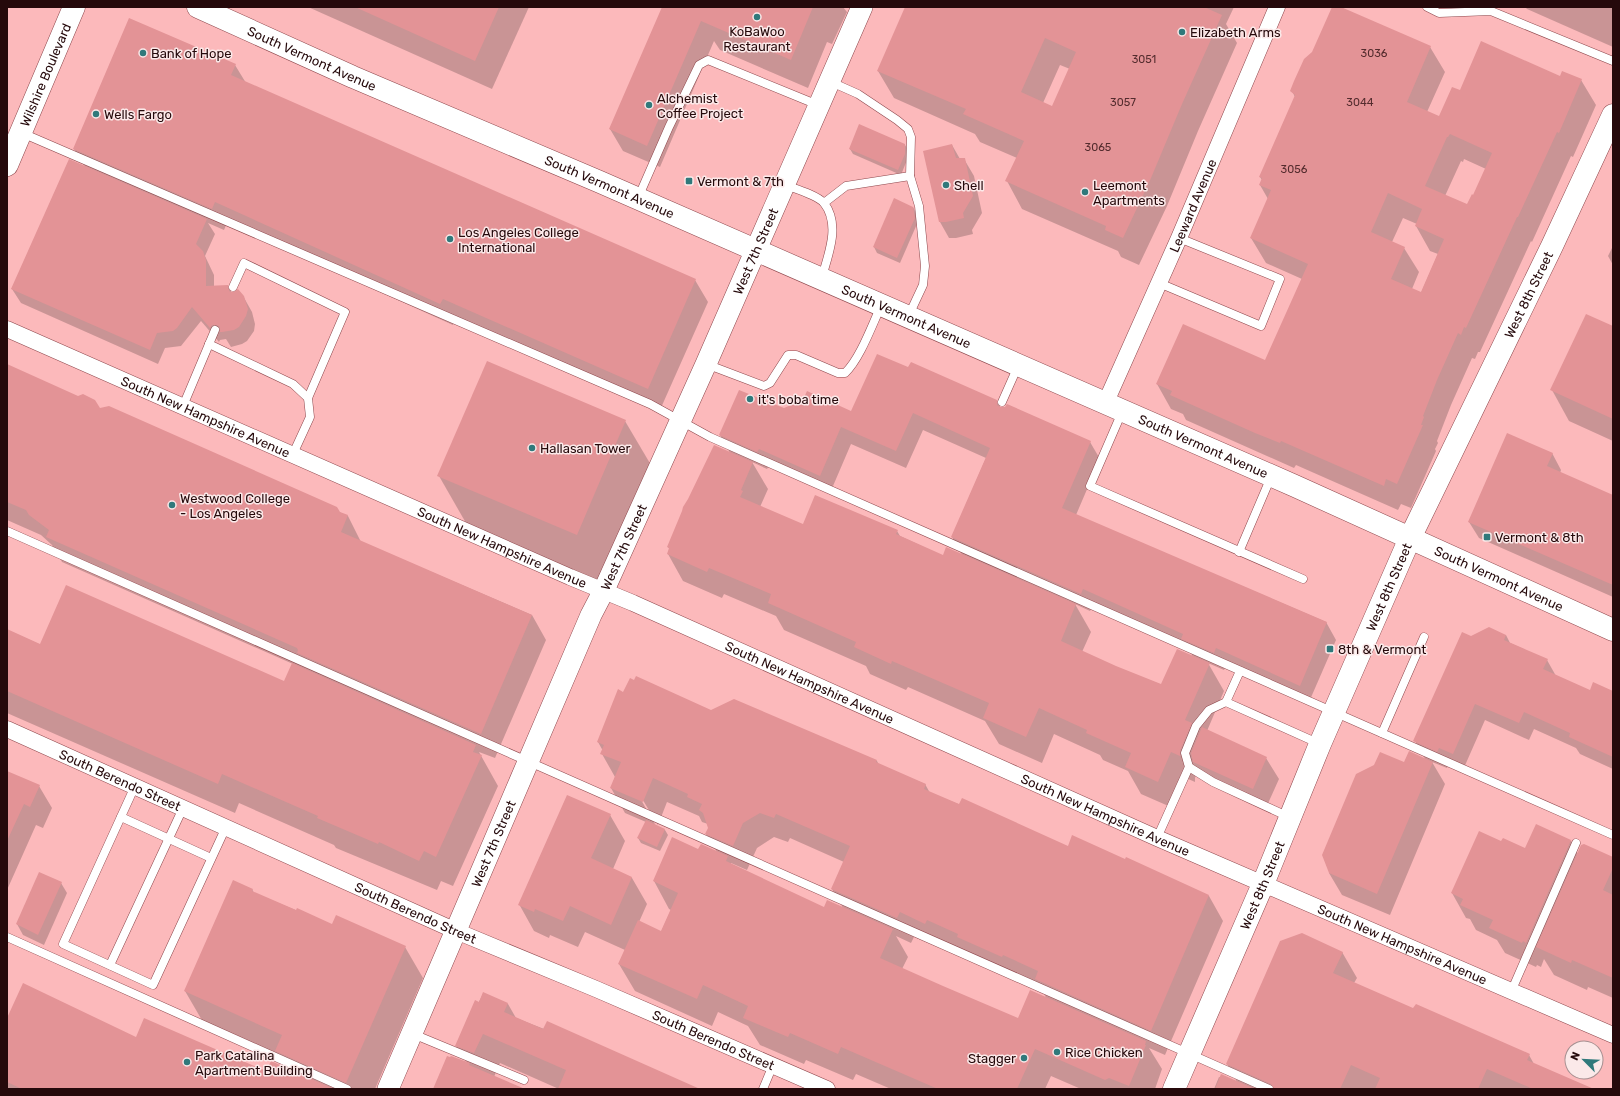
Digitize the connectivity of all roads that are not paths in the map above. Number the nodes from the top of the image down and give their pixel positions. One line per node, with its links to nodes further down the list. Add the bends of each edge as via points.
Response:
1 (74, 7): 10 (main road, Wilshire Boulevard)
2 (198, 7): 14 (main road, South Vermont Avenue)
3 (862, 7): 7 (street, West 7th Street)
4 (1277, 7): 16 (street, Leeward Avenue)
5 (1427, 7): 6 (lane, via 1439,13 1491,11)
6 (1613, 61)
7 (830, 82): 8 (street, West 7th Street); 12 (lane, via 858,94 908,129 911,137)
8 (819, 106): 13 (street, West 7th Street); 14 (lane, via 708,60 699,65)
9 (1613, 115): 36 (main road, West 8th Street)
10 (21, 132): 11 (main road, Wilshire Boulevard); 32 (lane, via 650,404)
11 (7, 165)
12 (910, 176): 15 (lane, via 846,186); 22 (lane, via 919,206 925,266 923,285)
13 (785, 184): 15 (lane); 17 (street, West 7th Street)
14 (638, 199): 17 (main road, South Vermont Avenue)
15 (824, 203): 18 (lane, via 830,215 833,232)
16 (1179, 238): 19 (street, Leeward Avenue); 19 (lane, via 1280,279 1261,326)
17 (755, 251): 18 (main road, South Vermont Avenue); 26 (street, West 7th Street)
18 (822, 279): 21 (main road, South Vermont Avenue)
19 (1159, 283): 31 (street, Leeward Avenue)
20 (233, 287): 28 (lane, via 244,263 345,312)
21 (881, 306): 22 (main road, South Vermont Avenue); 26 (lane, via 857,355 845,373 838,373 796,355 788,355 770,383 764,386)
22 (908, 318): 27 (main road, South Vermont Avenue)
23 (7, 329): 30 (street, South New Hampshire Avenue)
24 (215, 330): 25 (lane)
25 (209, 344): 28 (lane, via 293,384); 30 (lane)
26 (706, 364): 32 (street, West 7th Street)
27 (1018, 366): 29 (lane); 31 (main road, South Vermont Avenue)
28 (308, 398): 33 (lane, via 310,417)
29 (1002, 402)
30 (184, 406): 33 (street, South New Hampshire Avenue)
31 (1114, 407): 34 (main road, South Vermont Avenue); 37 (lane, via 1090,486)
32 (680, 420): 39 (street, West 7th Street); 42 (lane, via 710,437)
33 (293, 454): 39 (street, South New Hampshire Avenue, via 562,574)
34 (1272, 477): 36 (main road, South Vermont Avenue); 37 (lane)
35 (7, 531): 48 (lane)
36 (1410, 538): 40 (main road, South Vermont Avenue); 44 (main road, West 8th Street)
37 (1240, 552): 38 (lane)
38 (1303, 579)
39 (604, 590): 48 (street, West 7th Street); 56 (street, South New Hampshire Avenue)
40 (1613, 630)
41 (1424, 637): 46 (lane)
42 (1240, 671): 43 (lane); 44 (lane)
43 (1226, 702): 47 (lane); 49 (lane, via 1209,710 1196,726 1185,753)
44 (1334, 712): 46 (lane); 47 (main road, West 8th Street)
45 (7, 729): 50 (street, South Berendo Street)
46 (1382, 733): 55 (lane)
47 (1320, 744): 53 (main road, West 8th Street)
48 (529, 761): 61 (street, West 7th Street); 67 (lane)
49 (1189, 767): 53 (lane, via 1213,782); 56 (lane)
50 (135, 786): 51 (street, South Berendo Street); 52 (lane)
51 (183, 808): 54 (street, South Berendo Street); 57 (lane)
52 (120, 817): 57 (lane); 63 (lane, via 63,944)
53 (1291, 818): 60 (main road, West 8th Street)
54 (226, 827): 59 (lane); 61 (street, South Berendo Street)
55 (1613, 835)
56 (1157, 838): 60 (street, South New Hampshire Avenue)
57 (169, 839): 59 (lane); 63 (lane)
58 (1576, 843): 64 (lane)
59 (211, 858): 63 (lane, via 153,985)
60 (1263, 884): 64 (street, South New Hampshire Avenue); 67 (main road, West 8th Street)
61 (456, 931): 65 (street, West 7th Street); 68 (street, South Berendo Street)
62 (7, 937): 70 (lane)
63 (110, 965)
64 (1511, 992): 66 (street, South New Hampshire Avenue)
65 (412, 1033): 69 (lane); 71 (street, West 7th Street)
66 (1613, 1035)
67 (1190, 1054): 74 (main road, West 8th Street); 75 (lane)
68 (773, 1065): 72 (lane); 73 (street, South Berendo Street)
69 (524, 1080)
70 (347, 1089)
71 (388, 1089)
72 (763, 1089)
73 (827, 1089)
74 (1174, 1089)
75 (1269, 1089)

